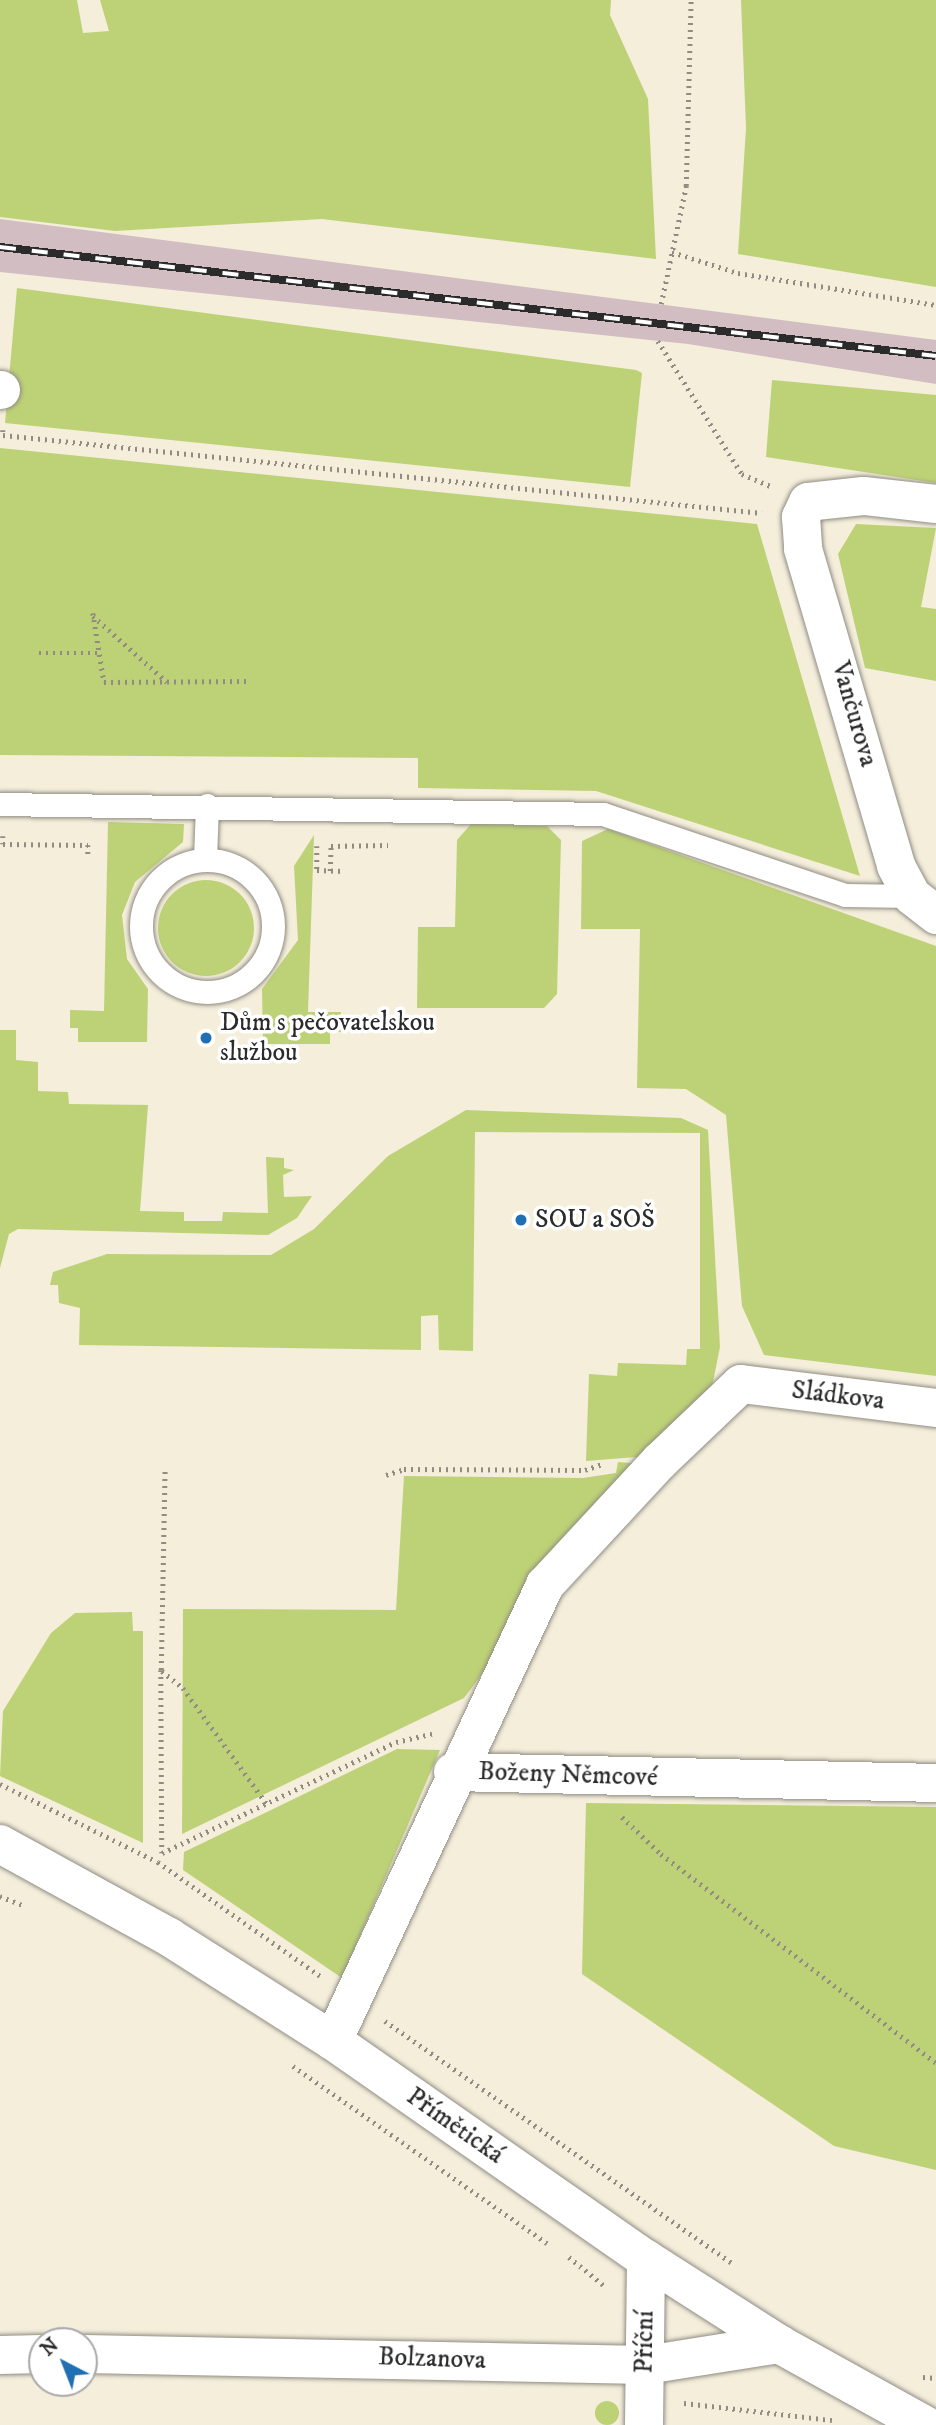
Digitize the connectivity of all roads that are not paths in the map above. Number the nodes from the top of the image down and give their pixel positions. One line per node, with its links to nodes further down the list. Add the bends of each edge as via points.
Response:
1 (936, 504): 5 (street, Vančurova, via 863,496 805,509 803,549 896,866)
2 (0, 804): 3 (lane)
3 (207, 805): 4 (lane); 5 (lane, via 603,814 845,895)
4 (205, 859): 4 (lane, via 167,873 148,898 140,928 153,966 168,981 210,993 252,975 266,957 272,923 264,891 248,874)
5 (924, 906)
6 (936, 1408): 7 (street, Sládkova, via 741,1384 676,1444 545,1586)
7 (453, 1772): 8 (street, Boženy Němcové); 10 (street, Boženy Němcové)
8 (936, 1783)
9 (0, 1844): 10 (street, Přímětická, via 132,1914)
10 (333, 2040): 11 (street, Přímětická)
11 (646, 2259): 12 (street, Přímětická); 16 (street, Příční)
12 (779, 2344): 16 (street, Bolzanova); 17 (street, Přímětická)
13 (0, 2354): 14 (street)
14 (28, 2354)
15 (98, 2354): 16 (street, Bolzanova)
16 (646, 2365): 18 (street, Příční)
17 (920, 2406)
18 (643, 2425)

